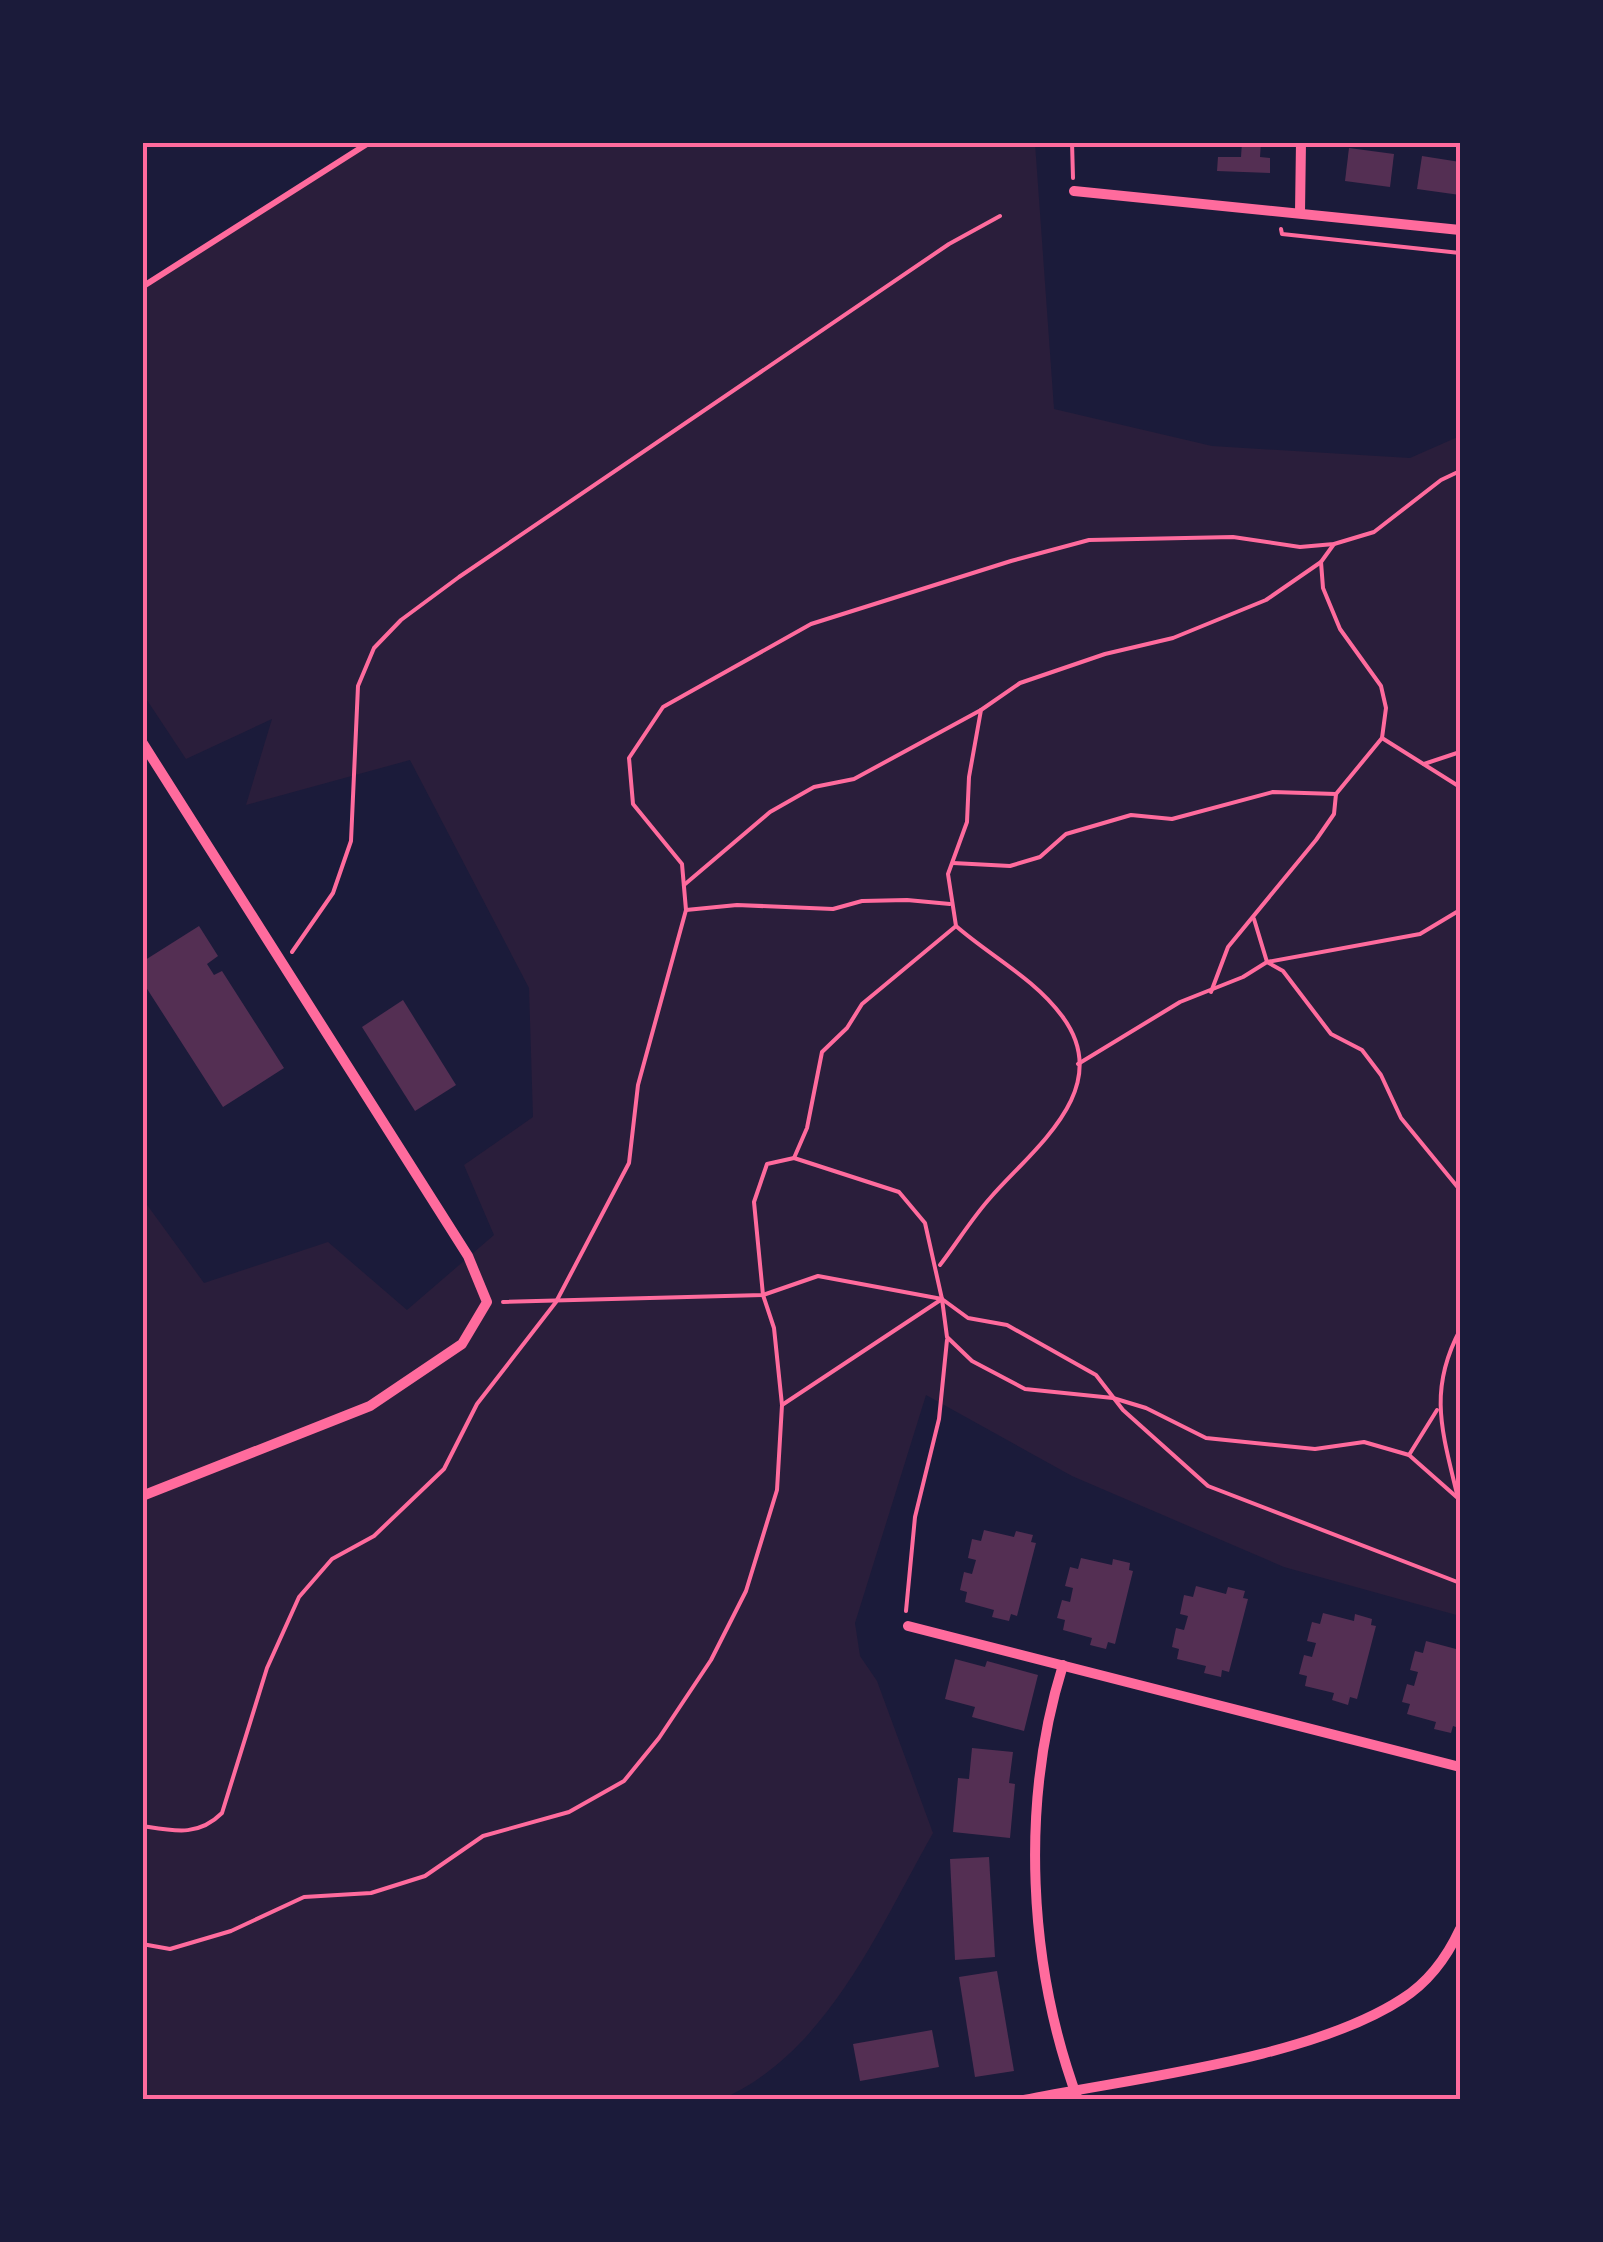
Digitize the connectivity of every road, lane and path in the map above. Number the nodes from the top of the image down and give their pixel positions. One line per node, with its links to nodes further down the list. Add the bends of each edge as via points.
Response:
1 (370, 142): 10 (lane)
2 (1072, 142): 4 (path)
3 (1301, 142): 6 (street)
4 (1074, 191): 5 (street)
5 (1279, 210): 6 (street); 9 (path, via 1282,234)
6 (1300, 212): 8 (street)
7 (1000, 216): 29 (path, via 521,534 401,620 374,648 358,686 351,841 333,894)
8 (1460, 230)
9 (1460, 253)
10 (142, 287)
11 (1460, 472): 12 (path, via 1374,532)
12 (1334, 544): 13 (path); 22 (path, via 1300,548 1233,537 1089,540 810,624 663,707 629,758 634,804 682,864)
13 (1322, 562): 14 (path, via 1266,600 1173,638 1020,684); 15 (path, via 1323,588 1340,629 1381,686)
14 (981, 710): 21 (path, via 967,822); 22 (path, via 854,779 814,787 770,812)
15 (1382, 738): 18 (path); 20 (path)
16 (142, 742): 29 (street)
17 (1460, 752): 18 (path)
18 (1424, 764): 19 (path)
19 (1460, 786)
20 (1336, 794): 21 (path, via 1274,792 1172,820 1131,815 1066,834 1040,857 1010,866); 26 (path, via 1334,814)
21 (952, 863): 23 (path)
22 (684, 884): 24 (path)
23 (952, 904): 24 (path, via 907,900 833,909); 27 (path)
24 (686, 910): 38 (path, via 638,1084 629,1163)
25 (1460, 910): 28 (path, via 1420,934)
26 (1254, 916): 28 (path); 30 (path, via 1228,946)
27 (956, 926): 31 (path, via 1026,978 1061,1015 1077,1040); 32 (path, via 862,1004 822,1052)
28 (1267, 962): 30 (path); 33 (path, via 1283,971 1332,1034 1362,1050 1401,1118)
29 (282, 966): 37 (street, via 468,1256)
30 (1211, 992): 31 (path, via 1180,1002)
31 (1078, 1064): 34 (path, via 1079,1082 1055,1129)
32 (794, 1158): 34 (path, via 899,1192 925,1223); 35 (path, via 767,1164 754,1202)
33 (1460, 1190)
34 (938, 1267): 36 (path)
35 (762, 1296): 36 (path, via 818,1276); 38 (path); 42 (path, via 774,1328)
36 (942, 1298): 40 (path); 41 (path, via 968,1318 1007,1325 1056,1351 1096,1376); 42 (path)
37 (487, 1302): 38 (path); 45 (street, via 462,1344 370,1406)
38 (556, 1302): 51 (path, via 478,1404 444,1470 374,1536 332,1559 299,1597 267,1668 222,1813 206,1829)
39 (1460, 1330): 43 (path, via 1447,1355)
40 (947, 1337): 41 (path, via 972,1361 1025,1389); 48 (path, via 940,1419 905,1594)
41 (1114, 1398): 44 (path, via 1206,1438 1315,1449 1364,1442); 47 (path, via 1208,1486)
42 (782, 1406): 53 (path, via 777,1490 746,1592 711,1660 624,1781 568,1812 483,1836 424,1876 371,1893 304,1897 231,1931 170,1949)
43 (1438, 1410): 44 (path); 46 (path)
44 (1409, 1456): 46 (path)
45 (142, 1496)
46 (1459, 1497)
47 (1460, 1582)
48 (908, 1626): 49 (street)
49 (1063, 1665): 50 (street); 54 (street, via 1039,1800 1036,1874 1051,2008)
50 (1460, 1767)
51 (142, 1826)
52 (1460, 1929): 54 (street, via 1436,1969 1382,2011 1282,2046)
53 (142, 1944)
54 (1077, 2094): 55 (street)
55 (1024, 2100)

